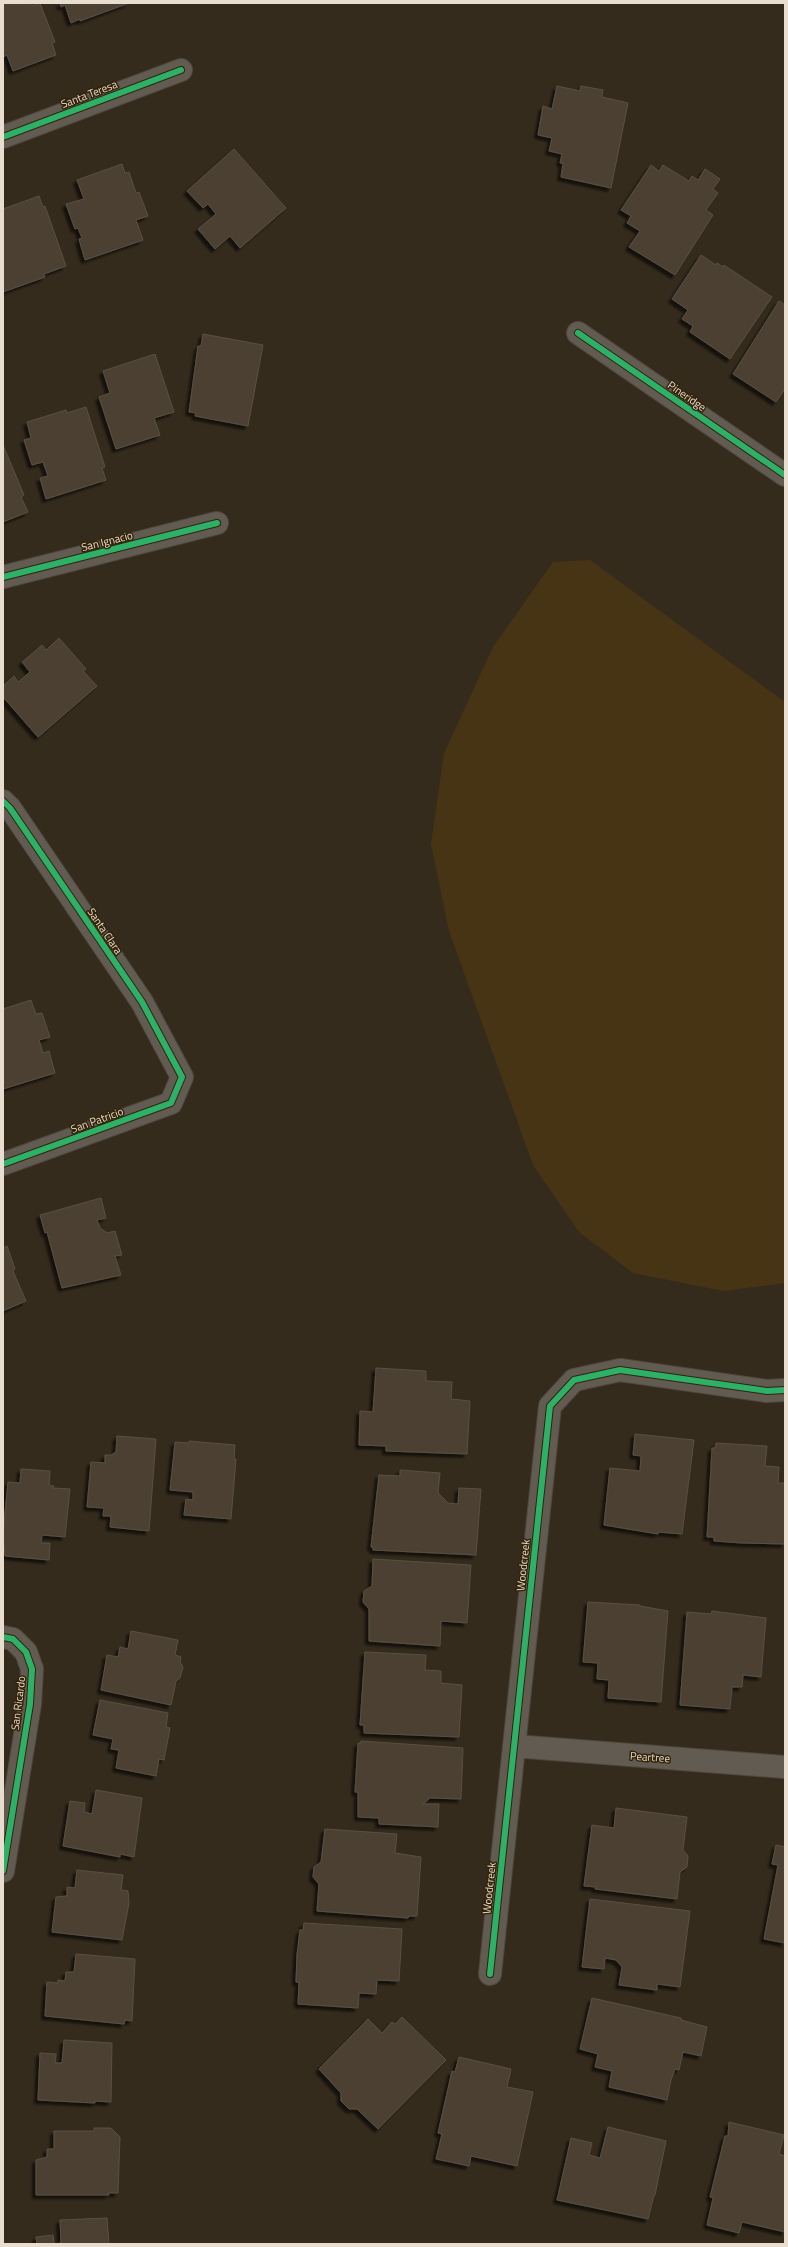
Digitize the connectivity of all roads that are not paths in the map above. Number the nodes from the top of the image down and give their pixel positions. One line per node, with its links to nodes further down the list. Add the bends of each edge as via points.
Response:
1 (181, 70): 2 (street, Santa Teresa)
2 (3, 137)
3 (578, 332): 4 (street, Pineridge)
4 (785, 475)
5 (217, 523): 6 (street, San Ignacio)
6 (3, 577)
7 (5, 807): 8 (street, Santa Clara, via 142,1002)
8 (182, 1077): 9 (street, San Patricio, via 171,1103)
9 (3, 1164)
10 (785, 1390): 12 (street, Woodcreek, via 767,1392 620,1370 574,1380 550,1406)
11 (8, 1638): 14 (street, San Ricardo, via 26,1652 32,1669 30,1704)
12 (514, 1746): 13 (street, Peartree); 15 (street, Woodcreek)
13 (785, 1767)
14 (3, 1871)
15 (490, 1974)

